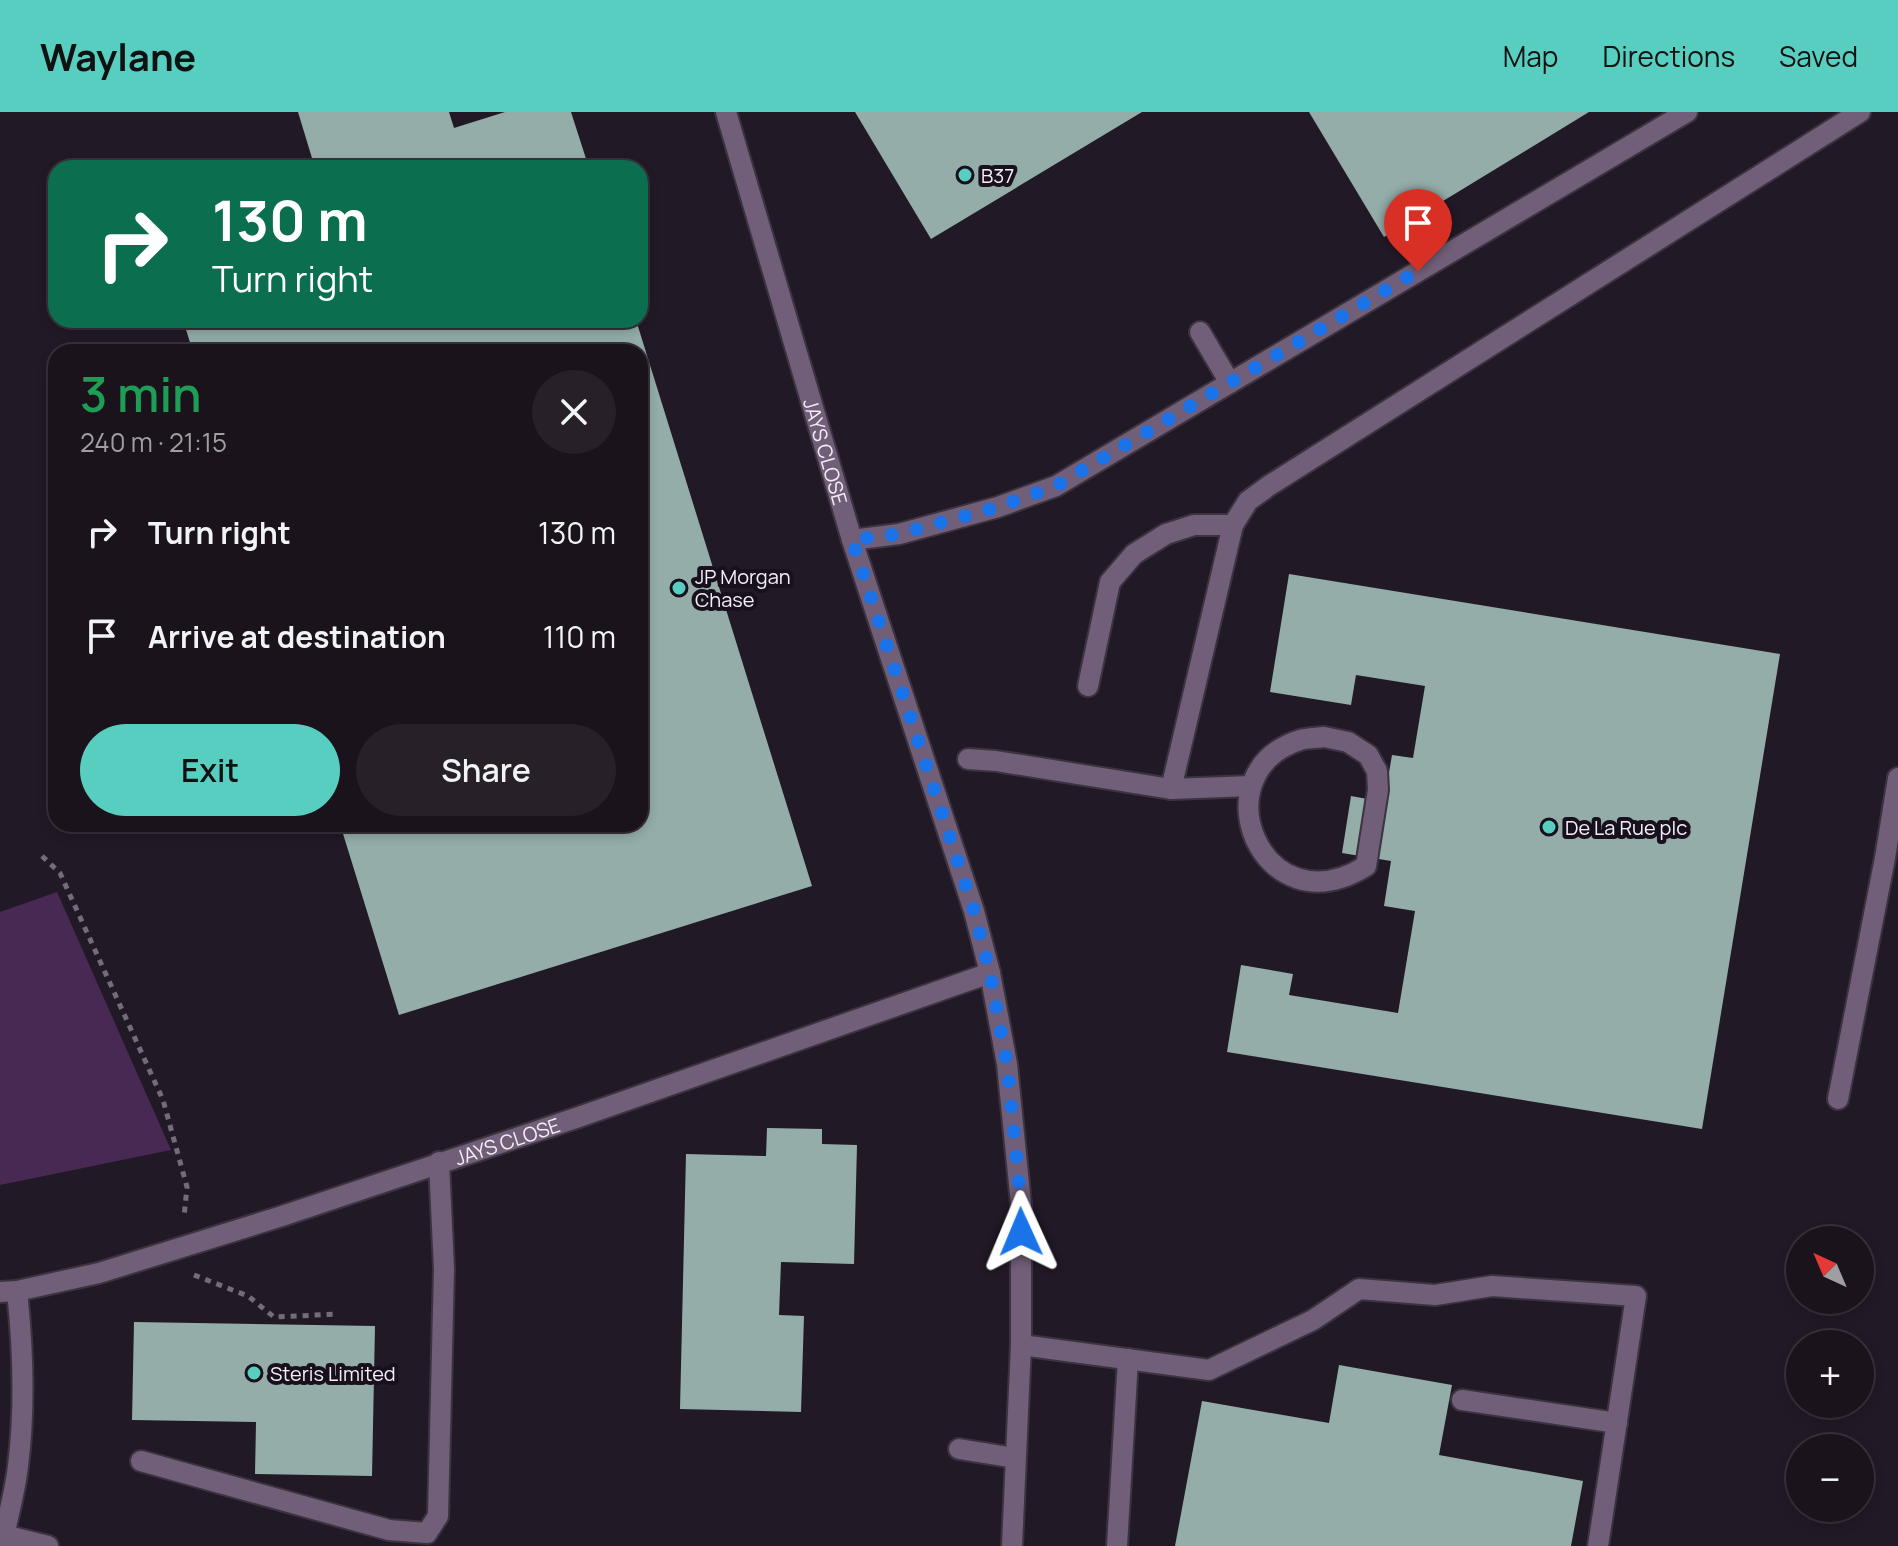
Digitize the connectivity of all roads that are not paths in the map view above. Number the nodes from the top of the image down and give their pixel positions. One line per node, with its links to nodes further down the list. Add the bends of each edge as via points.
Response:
1 (726, 112): 7 (street, JAYS CLOSE)
2 (1687, 112): 5 (street)
3 (1860, 112): 6 (street, via 1270,485 1248,501)
4 (1200, 332): 5 (street)
5 (1230, 383): 7 (street, via 1056,486 899,534)
6 (1233, 525): 8 (street, via 1194,525 1166,534 1134,554 1110,582); 12 (street)
7 (852, 540): 13 (street, JAYS CLOSE)
8 (1088, 686)
9 (968, 759): 12 (street)
10 (1898, 778): 14 (street)
11 (1251, 786): 11 (street, via 1280,749 1302,740 1348,742 1368,755 1377,771 1378,790 1366,866 1328,882 1304,881 1281,871 1263,855 1252,834); 12 (street)
12 (1171, 789)
13 (990, 973): 15 (street, JAYS CLOSE); 17 (street, JAYS CLOSE, via 1007,1064 1021,1204)
14 (1838, 1099)
15 (439, 1162): 16 (street, JAYS CLOSE, via 113,1268); 23 (street, via 444,1269 438,1516 427,1533 389,1530)
16 (8, 1292): 24 (street, JAYS CLOSE, via 20,1325 21,1406 18,1466)
17 (1021, 1345): 18 (street); 22 (street, JAYS CLOSE)
18 (1128, 1359): 20 (street, via 1209,1370 1313,1320 1359,1289 1435,1295 1492,1286 1636,1296); 27 (street)
19 (1462, 1400): 20 (street)
20 (1617, 1423): 28 (street)
21 (959, 1449): 22 (street)
22 (1015, 1458): 26 (street, JAYS CLOSE)
23 (141, 1461)
24 (3, 1541): 25 (street)
25 (48, 1546)
26 (1012, 1546)
27 (1117, 1546)
28 (1598, 1546)

